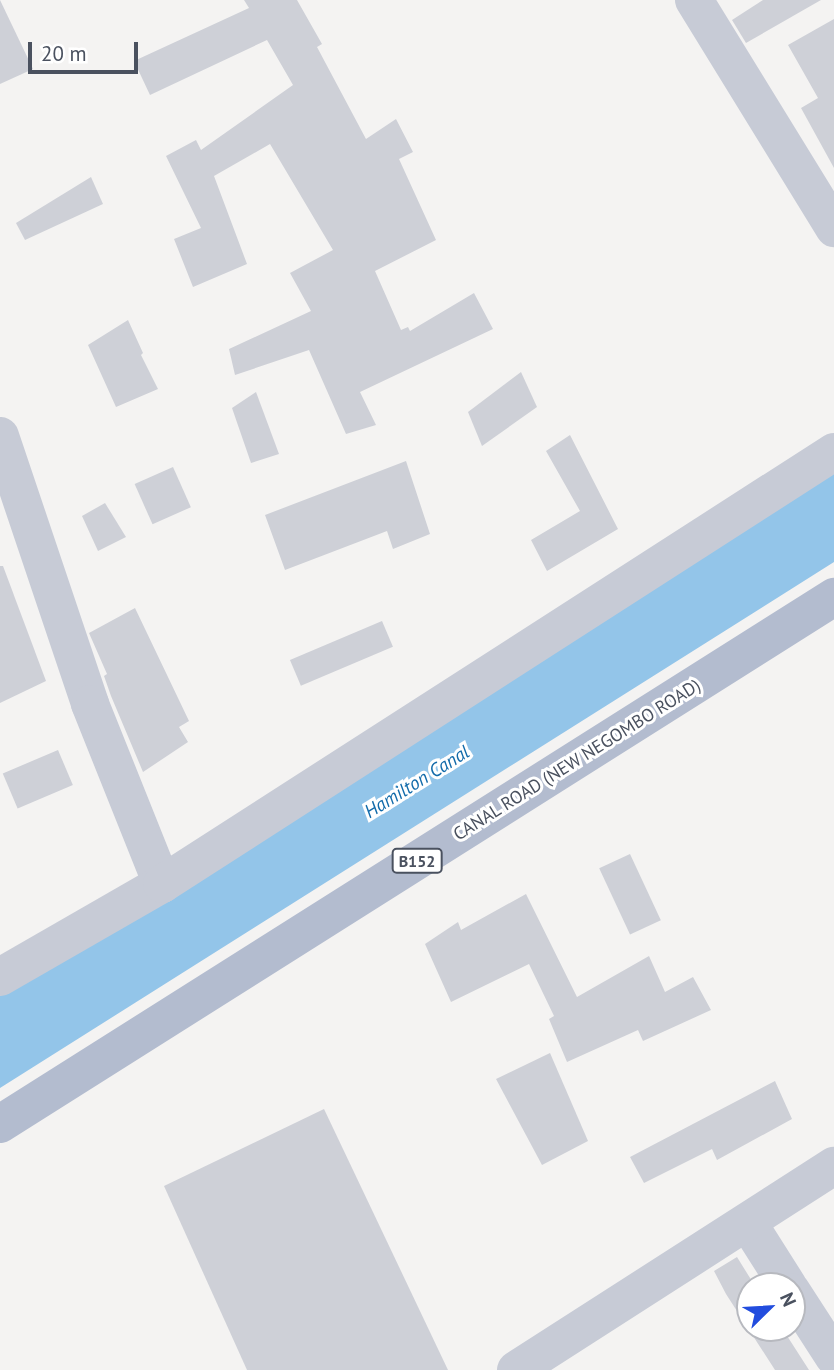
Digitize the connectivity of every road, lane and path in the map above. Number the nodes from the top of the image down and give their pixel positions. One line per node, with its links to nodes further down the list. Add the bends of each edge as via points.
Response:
1 (694, 0): 2 (street)
2 (834, 228)
3 (0, 436): 6 (street, via 90,704)
4 (834, 452): 6 (street)
5 (834, 597): 8 (main road, CANAL ROAD (NEW NEGOMBO ROAD) / B152)
6 (162, 884): 7 (street)
7 (0, 977)
8 (0, 1124)
9 (834, 1167): 10 (street)
10 (748, 1223): 11 (street); 14 (street)
11 (779, 1272)
12 (806, 1314): 13 (street)
13 (834, 1357)
14 (516, 1370)

